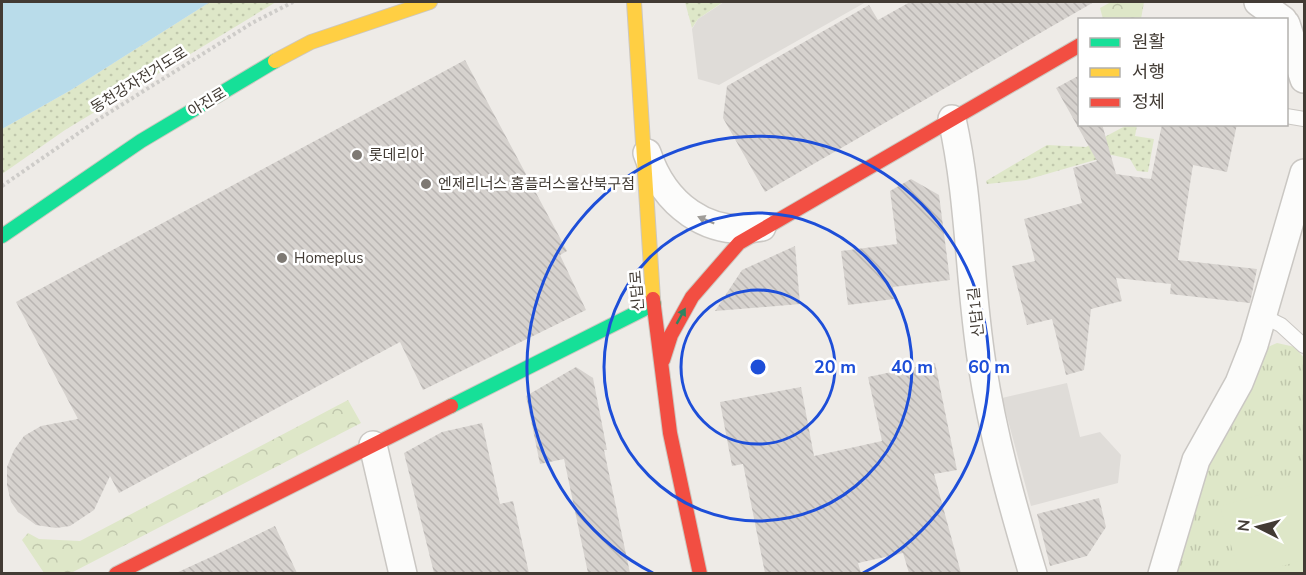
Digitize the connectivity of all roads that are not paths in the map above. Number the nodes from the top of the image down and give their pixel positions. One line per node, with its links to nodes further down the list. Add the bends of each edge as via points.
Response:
1 (430, 2): 14 (street, 아진로, via 311,42 287,54 132,147)
2 (634, 2): 11 (street, 신답로)
3 (1258, 2): 4 (street)
4 (1280, 18)
5 (1288, 27): 7 (street)
6 (1078, 46): 9 (street)
7 (1305, 79)
8 (1288, 116): 10 (lane)
9 (952, 118): 13 (street); 23 (street, 신답1길, via 961,159 981,363 994,431)
10 (1305, 119)
11 (644, 142): 13 (street, one-way to 11, via 734,230 688,212 660,185); 15 (street, 신답로)
12 (1305, 173): 16 (street)
13 (762, 227): 18 (street, one-way to 13, via 671,335 692,297 726,255)
14 (2, 236)
15 (654, 303): 18 (street, 신답로); 19 (street)
16 (1263, 316): 17 (lane, via 1281,325); 24 (street, via 1239,382 1196,460)
17 (1305, 346)
18 (660, 371): 22 (street, 신답로, via 679,486)
19 (373, 445): 20 (street); 21 (street)
20 (116, 573)
21 (403, 573)
22 (700, 573)
23 (1033, 573)
24 (1162, 573)

